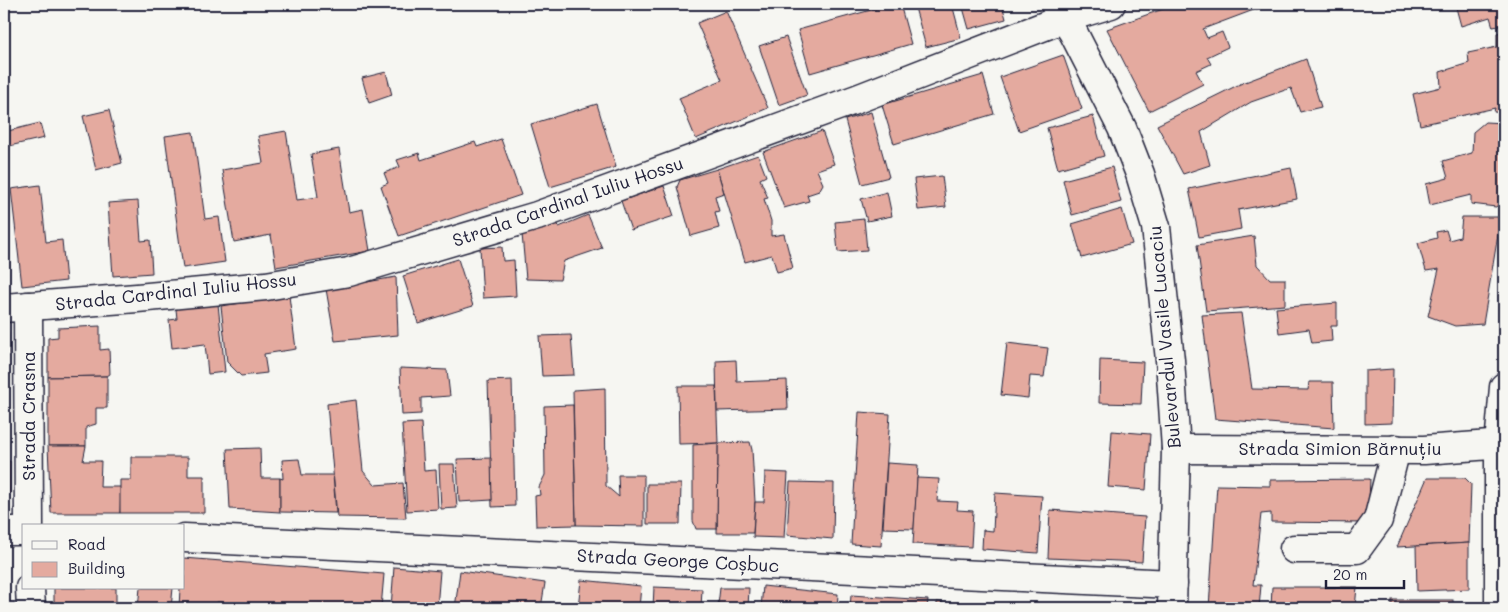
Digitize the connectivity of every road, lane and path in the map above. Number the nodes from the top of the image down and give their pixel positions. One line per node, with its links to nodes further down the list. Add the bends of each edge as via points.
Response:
1 (1111, 4): 2 (street, Strada Cardinal Iuliu Hossu)
2 (1060, 11): 3 (street, Strada Cardinal Iuliu Hossu, via 856,100 537,216 349,272 266,286); 6 (street, Bulevardul Vasile Lucaciu, via 1122,128 1156,227)
3 (16, 307): 8 (street, Strada Crasna)
4 (1504, 387): 5 (street)
5 (1502, 445): 7 (street, Strada Simion Bărnuțiu); 16 (street)
6 (1176, 449): 7 (street, Strada Simion Bărnuțiu); 14 (street, Bulevardul Vasile Lucaciu)
7 (1396, 449): 12 (street, via 1378,520 1357,549)
8 (29, 524)
9 (4, 531): 10 (street)
10 (22, 531)
11 (185, 538): 14 (street, Strada George Coșbuc)
12 (1294, 549)
13 (30, 590): 15 (street)
14 (1170, 600)
15 (30, 608)
16 (1499, 608)

